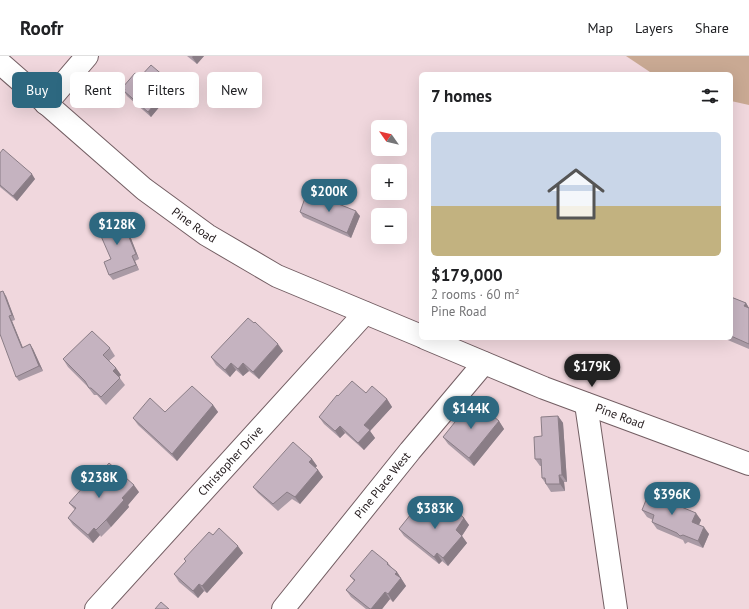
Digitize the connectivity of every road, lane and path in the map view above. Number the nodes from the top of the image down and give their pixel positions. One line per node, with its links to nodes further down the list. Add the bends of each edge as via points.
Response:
1 (87, 56): 4 (street)
2 (0, 63): 3 (street, Pine Road)
3 (12, 74)
4 (62, 85)
5 (51, 108): 6 (street, Pine Road, via 144,189 207,235 277,276)
6 (365, 313): 7 (street, Pine Road); 12 (street, Christopher Drive)
7 (419, 335)
8 (430, 340): 9 (street, Pine Road)
9 (484, 363): 10 (street, Pine Road); 13 (street, Pine Place West)
10 (586, 404): 11 (street, Pine Road); 14 (street)
11 (749, 464)
12 (96, 609)
13 (282, 609)
14 (616, 609)

